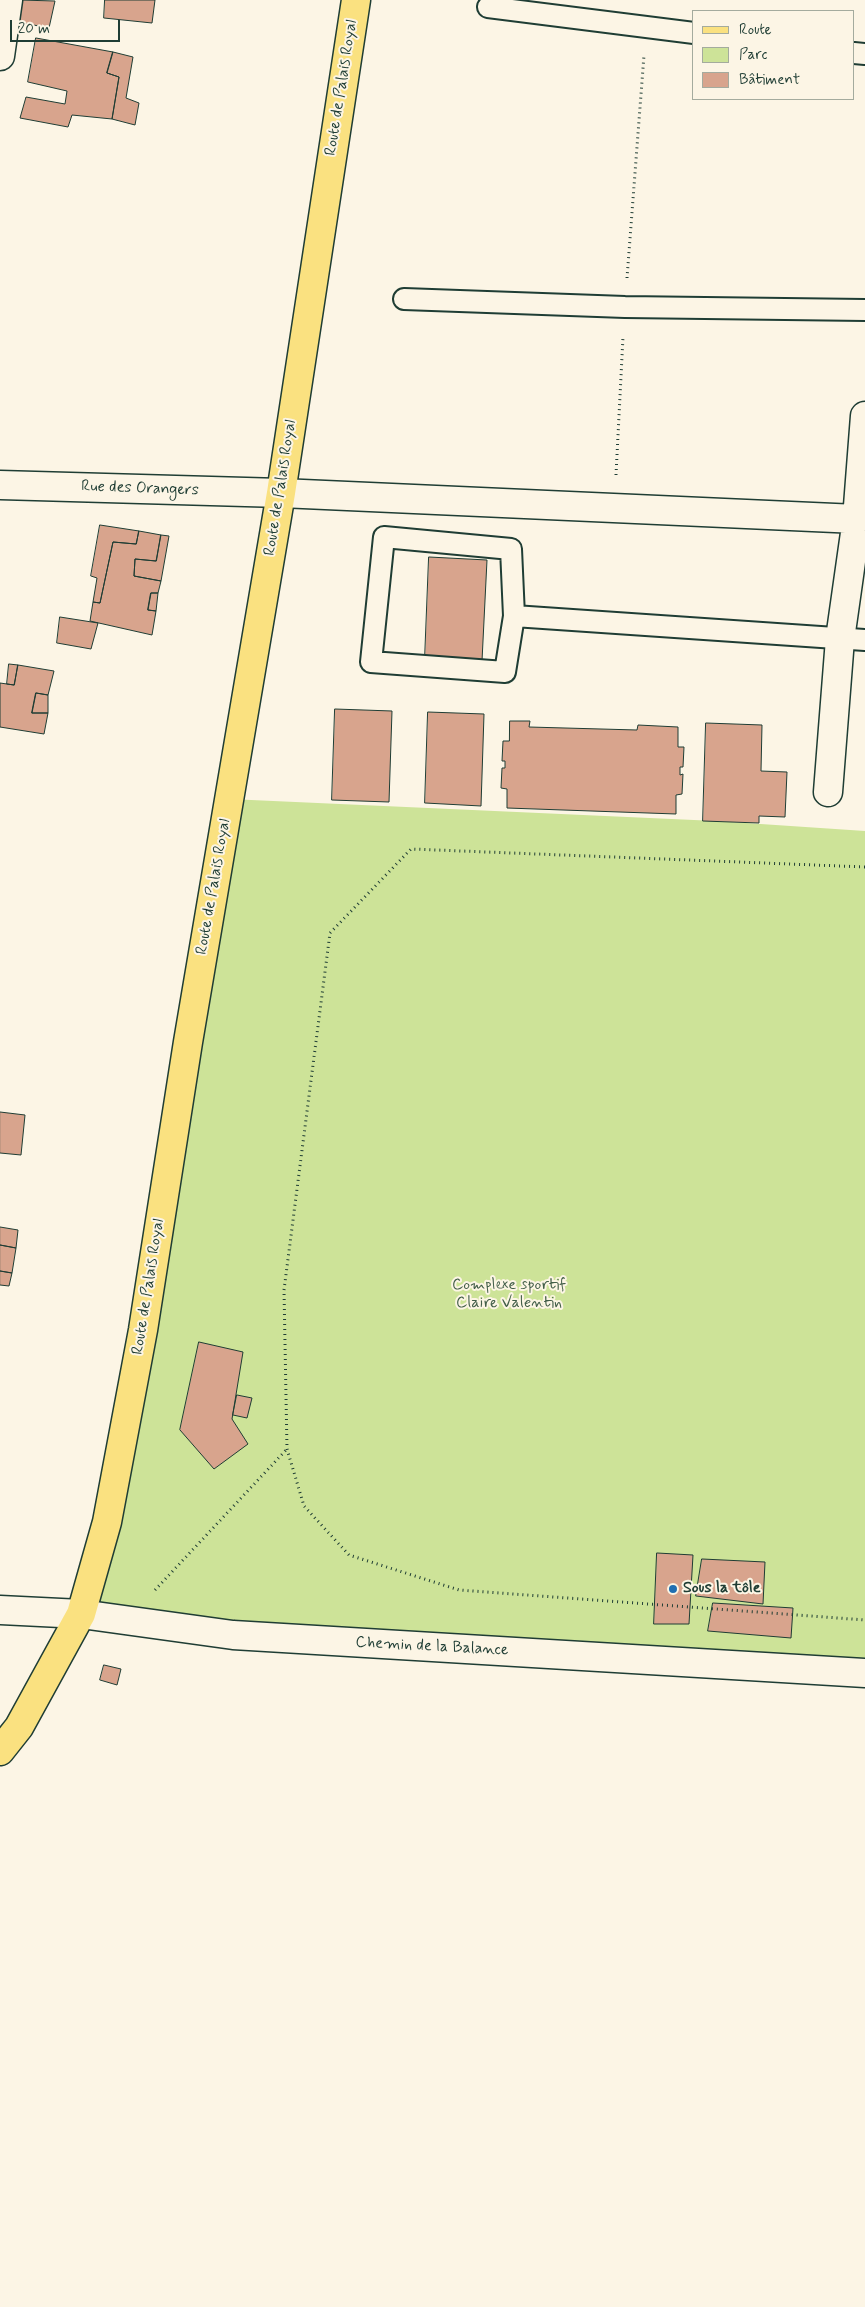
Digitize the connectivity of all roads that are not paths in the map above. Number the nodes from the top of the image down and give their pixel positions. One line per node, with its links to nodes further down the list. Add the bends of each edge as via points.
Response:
1 (8, 0): 5 (street)
2 (356, 0): 10 (main road, Route de Palais Royal)
3 (488, 7): 4 (lane)
4 (692, 33)
5 (0, 56)
6 (404, 299): 7 (lane, via 625,307)
7 (865, 310)
8 (865, 416): 11 (street)
9 (0, 485): 10 (street, Rue des Orangers)
10 (280, 493): 11 (street, Rue des Orangers); 16 (main road, Route de Palais Royal, via 143,1330 107,1522)
11 (857, 519): 13 (street)
12 (514, 616): 12 (lane, via 505,672 371,662 384,537 511,549); 13 (lane)
13 (853, 639): 14 (street)
14 (828, 792)
15 (0, 1610): 16 (street, Chemin de la Balance)
16 (81, 1614): 17 (street, Chemin de la Balance, via 232,1635); 18 (main road, Route de Palais Royal, via 20,1727)
17 (865, 1673)
18 (0, 1751)

